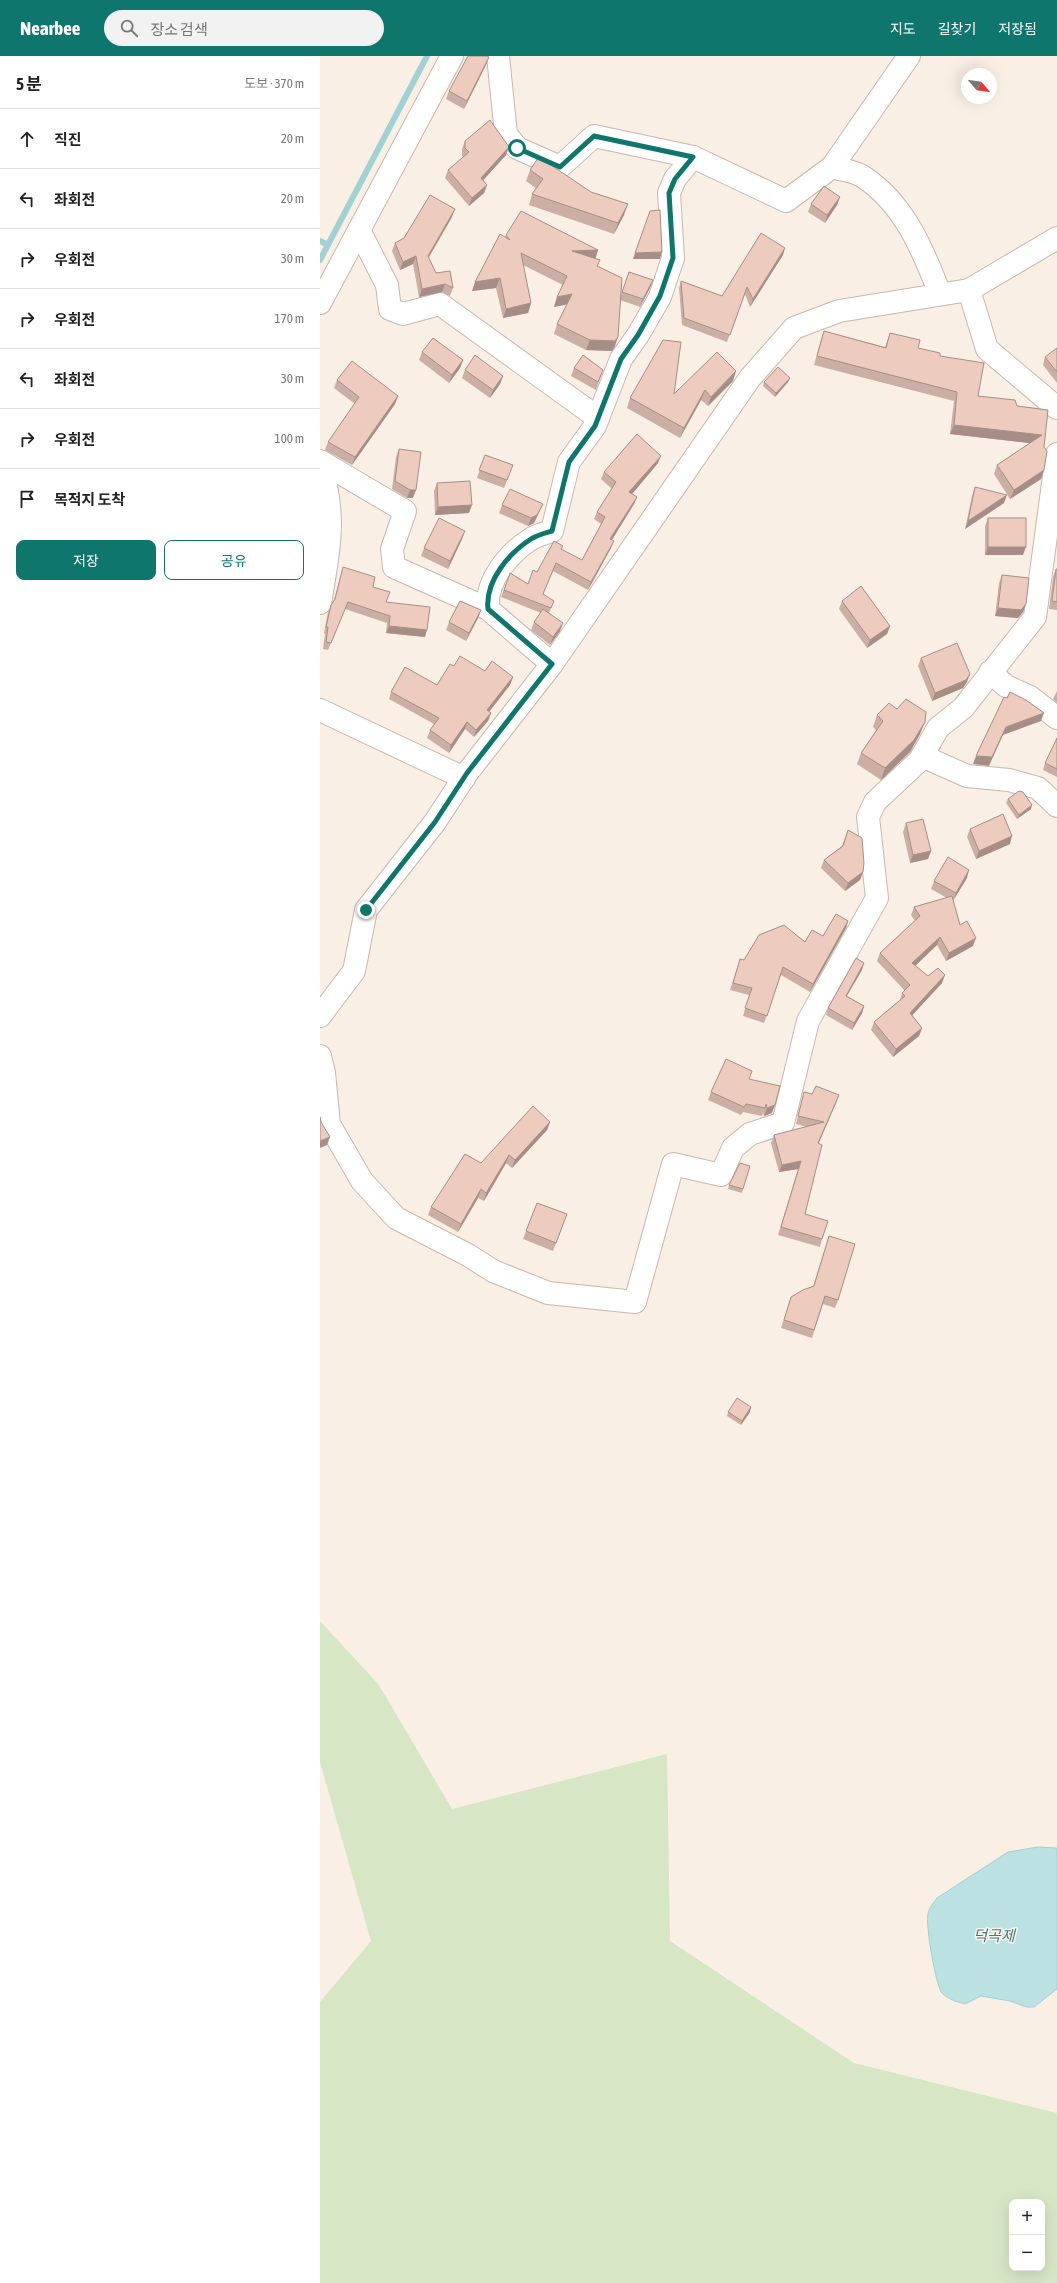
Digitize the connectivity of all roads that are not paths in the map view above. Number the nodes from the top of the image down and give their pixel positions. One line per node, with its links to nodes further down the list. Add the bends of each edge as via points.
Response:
1 (452, 56): 6 (street)
2 (498, 56): 4 (street, via 506,134 517,148 560,167 594,136)
3 (909, 56): 5 (street)
4 (693, 157): 5 (street, via 786,201); 12 (street, via 675,179 669,193 673,258 660,296 621,359)
5 (832, 167): 9 (street, via 861,176 895,205 923,250)
6 (359, 230): 10 (street); 12 (street, via 387,285 390,309 403,314 440,304)
7 (1057, 238): 8 (street)
8 (969, 290): 9 (street); 11 (street, via 987,349)
9 (940, 294): 17 (street, via 839,311 794,328 750,378)
10 (320, 303)
11 (1057, 408)
12 (598, 418): 16 (street, via 569,462 552,531 532,538 498,569 487,598)
13 (1057, 454): 18 (street, via 1035,617)
14 (320, 462): 15 (street, via 327,485 331,515 328,556); 16 (street, via 405,511 392,549 394,567)
15 (320, 603)
16 (488, 609): 17 (street)
17 (552, 664): 22 (street)
18 (990, 672): 20 (street, via 1006,686 1030,697); 21 (street, via 963,708 938,728)
19 (320, 710): 22 (street)
20 (1057, 718)
21 (922, 756): 23 (street, via 967,776 1009,780 1038,788); 25 (street, via 875,802 868,817 877,898 808,1021 784,1122 750,1134 732,1148 721,1175 674,1164 634,1302 548,1293 492,1271 468,1255 396,1218 362,1181 329,1124)
22 (464, 778): 24 (street, via 435,822 366,910 354,971)
23 (1057, 806)
24 (320, 1016)
25 (320, 1056)

